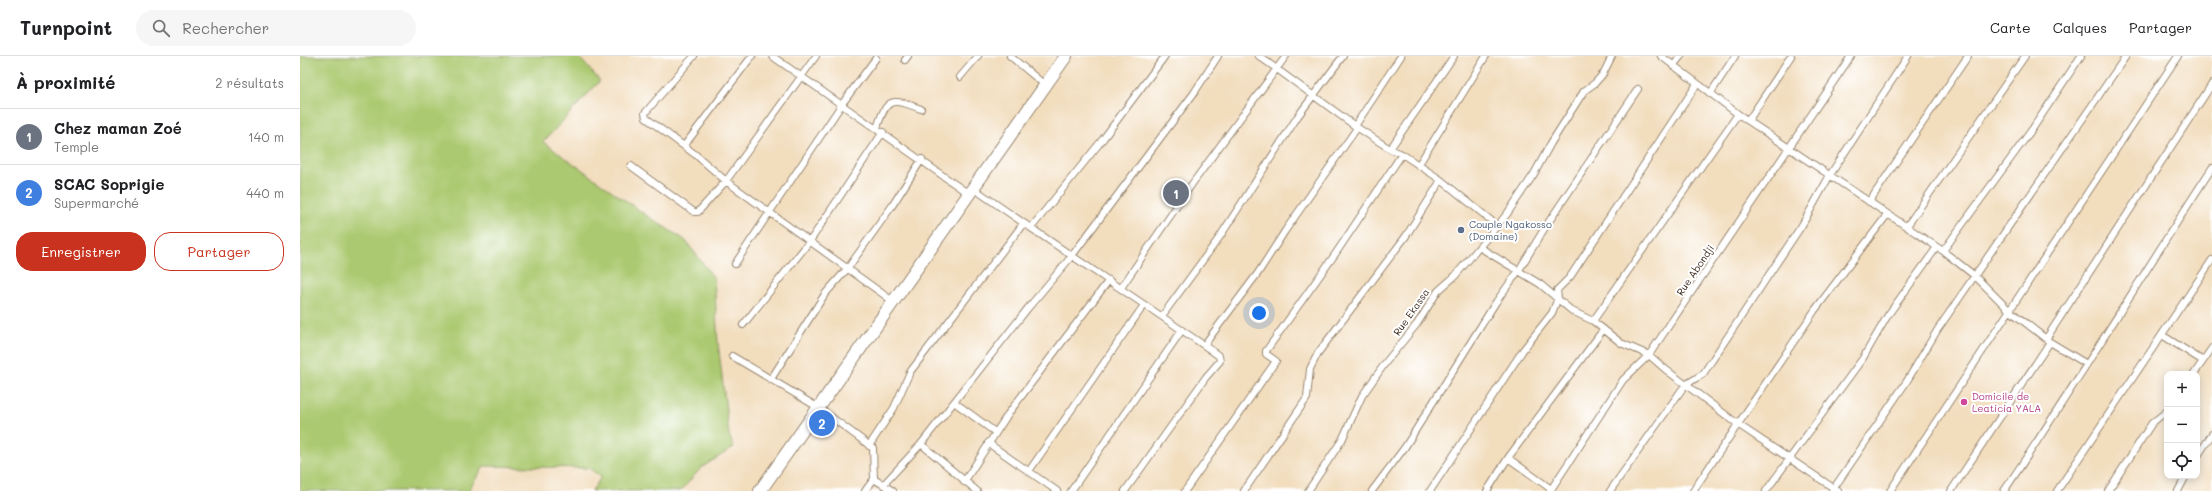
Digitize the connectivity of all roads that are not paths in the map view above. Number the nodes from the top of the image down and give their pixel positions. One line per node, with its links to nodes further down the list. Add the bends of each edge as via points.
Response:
1 (694, 56): 46 (street, via 644,113 646,118)
2 (752, 56): 46 (street)
3 (772, 56): 31 (street)
4 (816, 56): 31 (street)
5 (978, 56): 32 (street)
6 (1010, 56): 35 (street)
7 (1066, 56): 35 (highway)
8 (1165, 56): 64 (street, via 1103,139)
9 (1218, 56): 69 (street, via 1194,93)
10 (1259, 56): 30 (street)
11 (1286, 56): 30 (street)
12 (1344, 56): 38 (street)
13 (1401, 56): 43 (street)
14 (1454, 56): 48 (street)
15 (1486, 56): 51 (street)
16 (1612, 56): 62 (street, Rue Ekassa, via 1604,72 1584,91 1534,174)
17 (1661, 56): 29 (street)
18 (1681, 56): 29 (street)
19 (1735, 56): 37 (street)
20 (1791, 56): 42 (street)
21 (1851, 56): 47 (street, Rue Abondji)
22 (1908, 56): 54 (street)
23 (1968, 56): 58 (street)
24 (2025, 56): 63 (street)
25 (2081, 56): 68 (street, via 2033,128)
26 (2126, 56): 74 (street)
27 (2178, 56): 80 (street)
28 (876, 58): 39 (street)
29 (1673, 66): 33 (street)
30 (1277, 69): 38 (street); 76 (street, via 1192,184)
31 (802, 76): 39 (street); 56 (street)
32 (960, 77)
33 (1697, 84): 37 (street); 77 (street, via 1570,277 1557,290)
34 (2212, 84): 87 (street)
35 (1045, 85): 57 (highway)
36 (1638, 89): 73 (street)
37 (1710, 94): 41 (street)
38 (1313, 96): 43 (street); 81 (street, via 1206,257)
39 (842, 104): 44 (street); 59 (street)
40 (921, 109): 44 (street, via 902,102 890,103 884,108)
41 (1738, 114): 42 (street); 82 (street)
42 (1748, 121): 47 (street)
43 (1356, 127): 48 (street); 88 (street)
44 (877, 128): 45 (street)
45 (883, 132): 50 (street); 65 (street)
46 (684, 146): 56 (street)
47 (1789, 147): 54 (street); 90 (street, Rue Abondji)
48 (1390, 149): 49 (street)
49 (1402, 154): 51 (street); 123 (street, via 1266,351 1266,354 1276,361)
50 (922, 159): 57 (street); 72 (street)
51 (1418, 164): 55 (street)
52 (631, 166): 56 (street, via 696,213)
53 (2212, 168): 93 (street)
54 (1830, 175): 58 (street); 96 (street, via 1802,226 1703,374)
55 (1441, 180): 62 (street); 124 (street, via 1384,266 1318,353 1310,369 1307,398)
56 (726, 181): 59 (street)
57 (971, 191): 61 (street); 78 (highway)
58 (1869, 202): 60 (street)
59 (769, 213): 65 (street); 71 (street)
60 (1887, 216): 63 (street); 100 (street, via 1815,310)
61 (1024, 224): 64 (street); 105 (street, via 910,372 894,408)
62 (1498, 226): 66 (street, Rue Ekassa)
63 (1907, 226): 67 (street)
64 (1031, 228): 69 (street)
65 (810, 241): 72 (street); 83 (street)
66 (1479, 247): 73 (street); 125 (street, Rue Ekassa, via 1455,276 1438,291 1417,324 1366,390 1342,440)
67 (1936, 247): 68 (street); 108 (street, via 1888,315 1863,358)
68 (1943, 251): 74 (street)
69 (1071, 257): 75 (street); 97 (street)
70 (2212, 260): 86 (street)
71 (734, 264)
72 (848, 268): 78 (street); 95 (street, via 825,294)
73 (1519, 270): 77 (street); 126 (street, via 1404,447)
74 (1975, 276): 80 (street); 115 (street)
75 (1108, 280): 76 (street); 101 (street)
76 (1121, 288): 79 (street)
77 (1558, 298): 82 (street, via 1572,311); 127 (street, via 1552,313 1523,350)
78 (894, 302): 98 (highway)
79 (1144, 305): 81 (street); 109 (street)
80 (2009, 310): 87 (street); 132 (street)
81 (1162, 316): 84 (street)
82 (1593, 321): 85 (street)
83 (743, 325)
84 (1182, 330): 88 (street); 121 (street)
85 (1603, 330): 90 (street, via 1621,343); 107 (street)
86 (2162, 335): 92 (street); 135 (street)
87 (2048, 340): 93 (street); 133 (street)
88 (1205, 346): 122 (street, via 1219,356 1220,361)
89 (2212, 348): 92 (street)
90 (1649, 355): 96 (street); 114 (street, Rue Abondji, via 1623,380)
91 (732, 356): 95 (street)
92 (2203, 361): 94 (street)
93 (2086, 363): 134 (street, via 2048,428)
94 (2196, 371)
95 (771, 378): 98 (street)
96 (1685, 385): 100 (street); 129 (street)
97 (954, 402): 101 (street); 104 (street)
98 (819, 408): 105 (street); 116 (highway)
99 (2164, 413): 136 (street, via 2152,423)
100 (1739, 425): 108 (street); 130 (street)
101 (995, 432): 103 (street)
102 (2212, 434): 106 (street)
103 (988, 443): 109 (street); 112 (street)
104 (921, 444): 112 (street); 113 (street)
105 (870, 446): 110 (street, via 873,451)
106 (2200, 452)
107 (1508, 458): 114 (street); 128 (street)
108 (1790, 460): 115 (street); 131 (street)
109 (1029, 471): 120 (street)
110 (874, 479): 113 (street); 117 (street)
111 (2184, 479): 137 (street)
112 (964, 482): 119 (street)
113 (884, 484): 118 (street)
114 (1550, 490)
115 (1835, 490)
116 (760, 491)
117 (865, 491)
118 (893, 491)
119 (977, 491)
120 (1057, 491)
121 (1071, 491)
122 (1125, 491)
123 (1185, 491)
124 (1244, 491)
125 (1308, 491)
126 (1372, 491)
127 (1430, 491)
128 (1487, 491)
129 (1610, 491)
130 (1693, 491)
131 (1766, 491)
132 (1890, 491)
133 (1951, 491)
134 (2004, 491)
135 (2057, 491)
136 (2108, 491)
137 (2178, 491)

